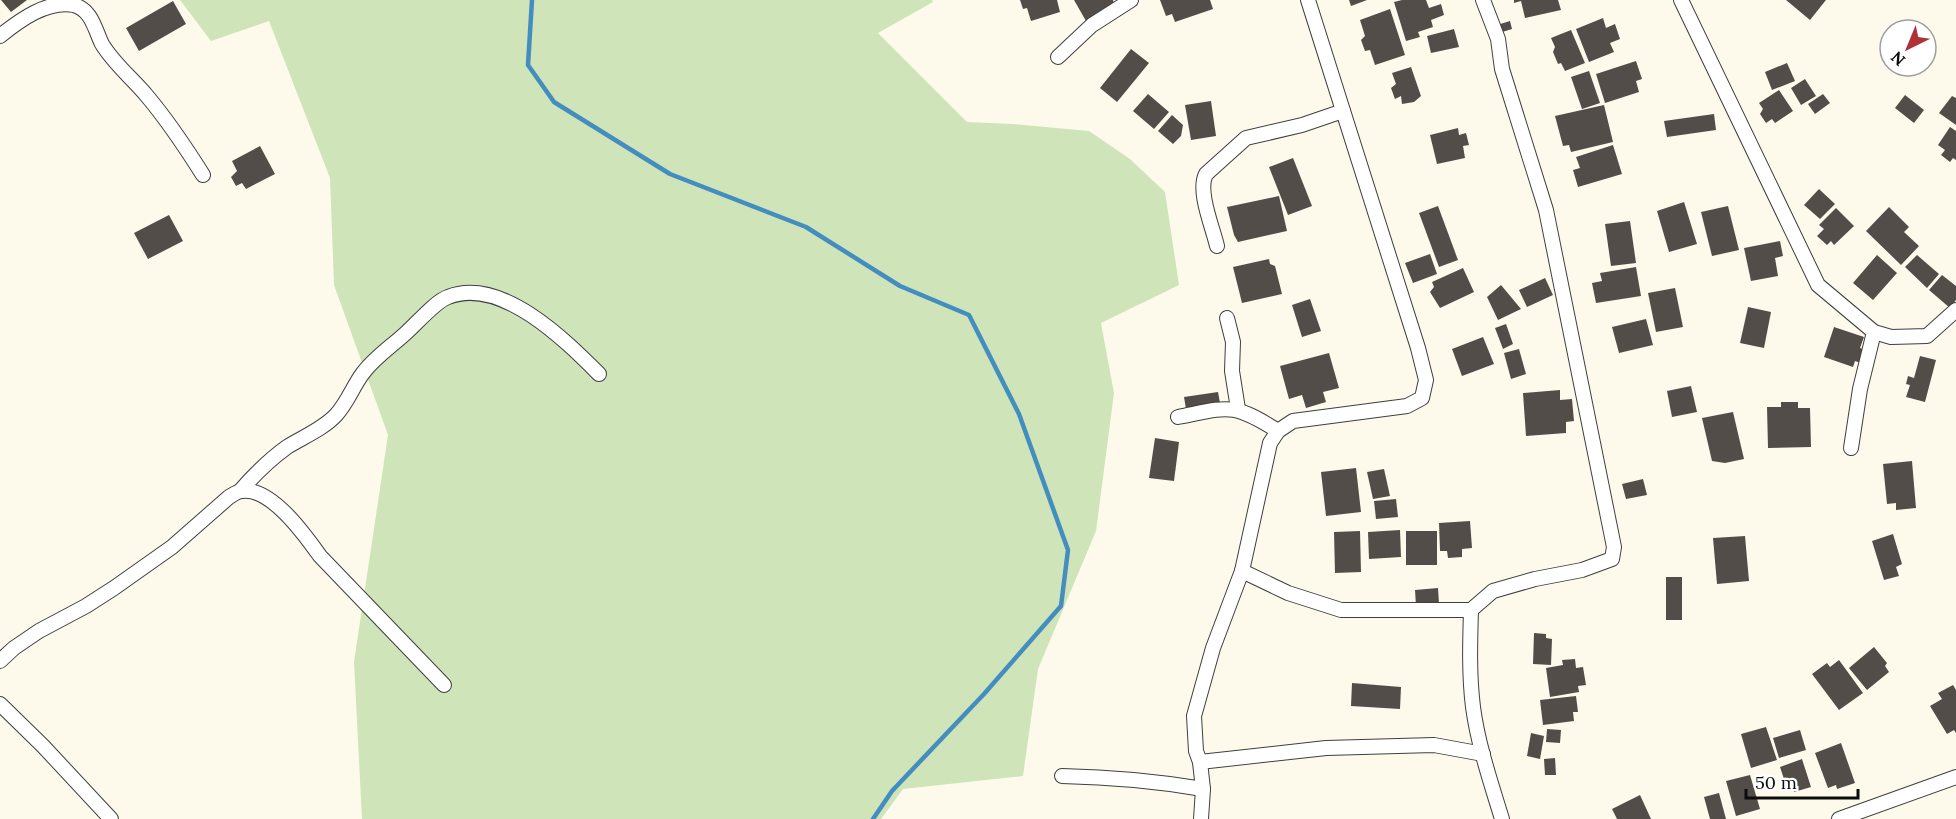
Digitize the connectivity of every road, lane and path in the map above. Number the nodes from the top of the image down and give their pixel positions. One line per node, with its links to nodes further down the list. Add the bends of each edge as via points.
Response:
1 (1131, 0): 6 (street, via 1092,26)
2 (1308, 0): 7 (street)
3 (1482, 0): 20 (street, via 1498,39 1502,69 1546,210 1614,547 1612,559 1493,591)
4 (1680, 0): 12 (street, via 1818,285)
5 (0, 36): 8 (street, via 37,11 57,4 87,12 102,44 149,98)
6 (1058, 57)
7 (1343, 111): 9 (street, via 1246,138 1206,174 1203,190); 16 (street, via 1418,348 1425,380 1422,398 1407,406 1293,421)
8 (203, 175)
9 (1217, 246)
10 (1956, 310): 12 (street, via 1927,336 1891,337)
11 (1227, 318): 14 (street, via 1233,342 1232,371)
12 (1874, 332): 17 (street)
13 (599, 374): 18 (street, via 557,334 499,298 468,292 446,297 362,374 350,398 334,417 264,465)
14 (1238, 409): 15 (street, via 1221,408); 16 (street)
15 (1178, 417)
16 (1278, 431): 19 (street, via 1270,443)
17 (1851, 448)
18 (240, 491): 21 (street, via 172,547 86,606 39,631); 22 (street, via 261,495 282,510 320,556)
19 (1242, 571): 20 (street, via 1288,593 1341,610); 25 (street, via 1213,648 1194,716)
20 (1471, 610): 24 (street, via 1473,709)
21 (0, 661)
22 (444, 685)
23 (0, 704): 29 (street)
24 (1483, 754): 25 (street, via 1434,745 1326,748); 31 (street)
25 (1200, 762): 28 (street)
26 (1062, 776): 28 (street, via 1159,781)
27 (1956, 777): 32 (street)
28 (1203, 789): 30 (street)
29 (111, 819)
30 (1201, 819)
31 (1502, 819)
32 (1839, 819)

